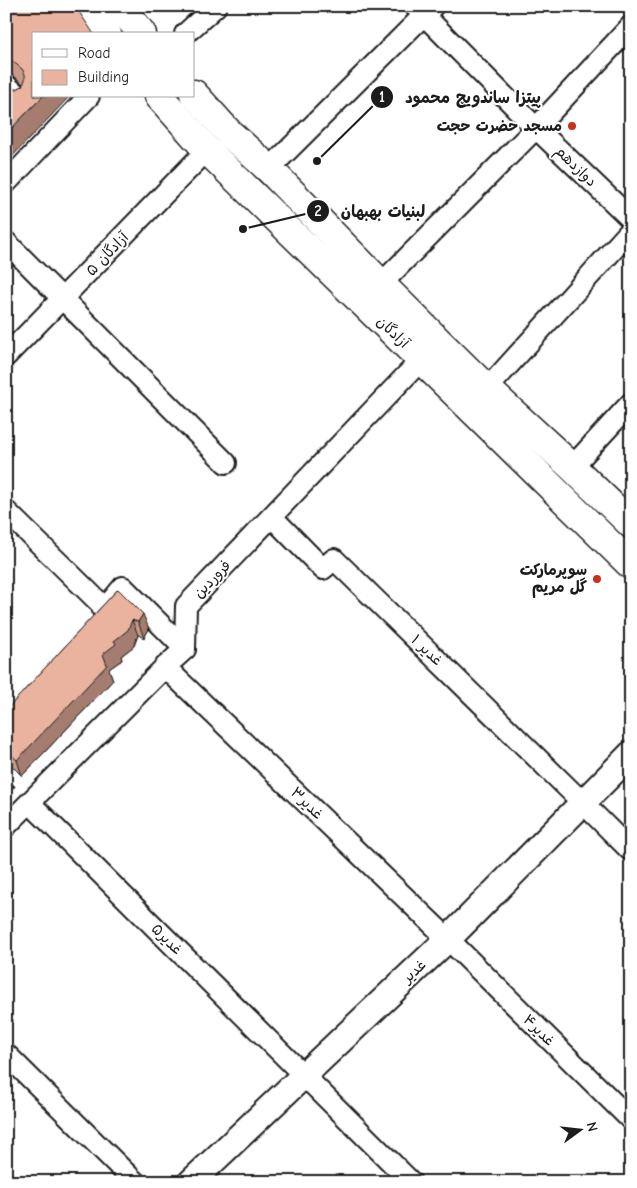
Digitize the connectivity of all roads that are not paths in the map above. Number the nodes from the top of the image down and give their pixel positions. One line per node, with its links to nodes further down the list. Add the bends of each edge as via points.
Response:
1 (87, 6): 6 (main road)
2 (120, 6): 7 (main road)
3 (216, 6): 8 (street)
4 (424, 9): 14 (street, دوازدهم); 16 (street)
5 (631, 26): 14 (street)
6 (106, 32)
7 (140, 32)
8 (187, 32)
9 (6, 84): 11 (street)
10 (195, 95): 16 (main road, آزادگان, via 229,134)
11 (21, 98)
12 (87, 98): 17 (street)
13 (161, 98): 15 (main road, آزادگان)
14 (536, 128): 18 (street, دوازدهم); 21 (street)
15 (207, 150): 22 (street, آزادگان ۵); 24 (main road, آزادگان)
16 (270, 169): 21 (main road, آزادگان)
17 (6, 183)
18 (631, 219)
19 (631, 230): 25 (street)
20 (6, 242): 22 (street)
21 (381, 284): 25 (main road, آزادگان)
22 (63, 299): 23 (street, آزادگان ۵); 27 (street)
23 (6, 356)
24 (421, 360): 30 (street, فروردین); 32 (main road, آزادگان)
25 (487, 389): 28 (main road, آزادگان)
26 (631, 403): 28 (street)
27 (226, 463)
28 (572, 467): 31 (main road, آزادگان)
29 (6, 511): 33 (street, via 98,616 123,588)
30 (272, 517): 33 (street, فروردین, via 186,606); 37 (street, غدیر ۱, via 323,569 334,559)
31 (631, 524)
32 (631, 565)
33 (185, 649): 34 (street)
34 (165, 667): 36 (street); 40 (street, غدیر۳)
35 (631, 754): 37 (street, غدیر)
36 (30, 802): 38 (street); 42 (street, غدیر۵)
37 (582, 802): 39 (street); 40 (street, غدیر)
38 (6, 826)
39 (631, 851)
40 (448, 939): 42 (street, غدیر); 43 (street, غدیر۴)
41 (6, 1054): 44 (street)
42 (305, 1075): 45 (street, غدیر); 46 (street, غدیر۵)
43 (631, 1120)
44 (135, 1182)
45 (191, 1182)
46 (412, 1182)

